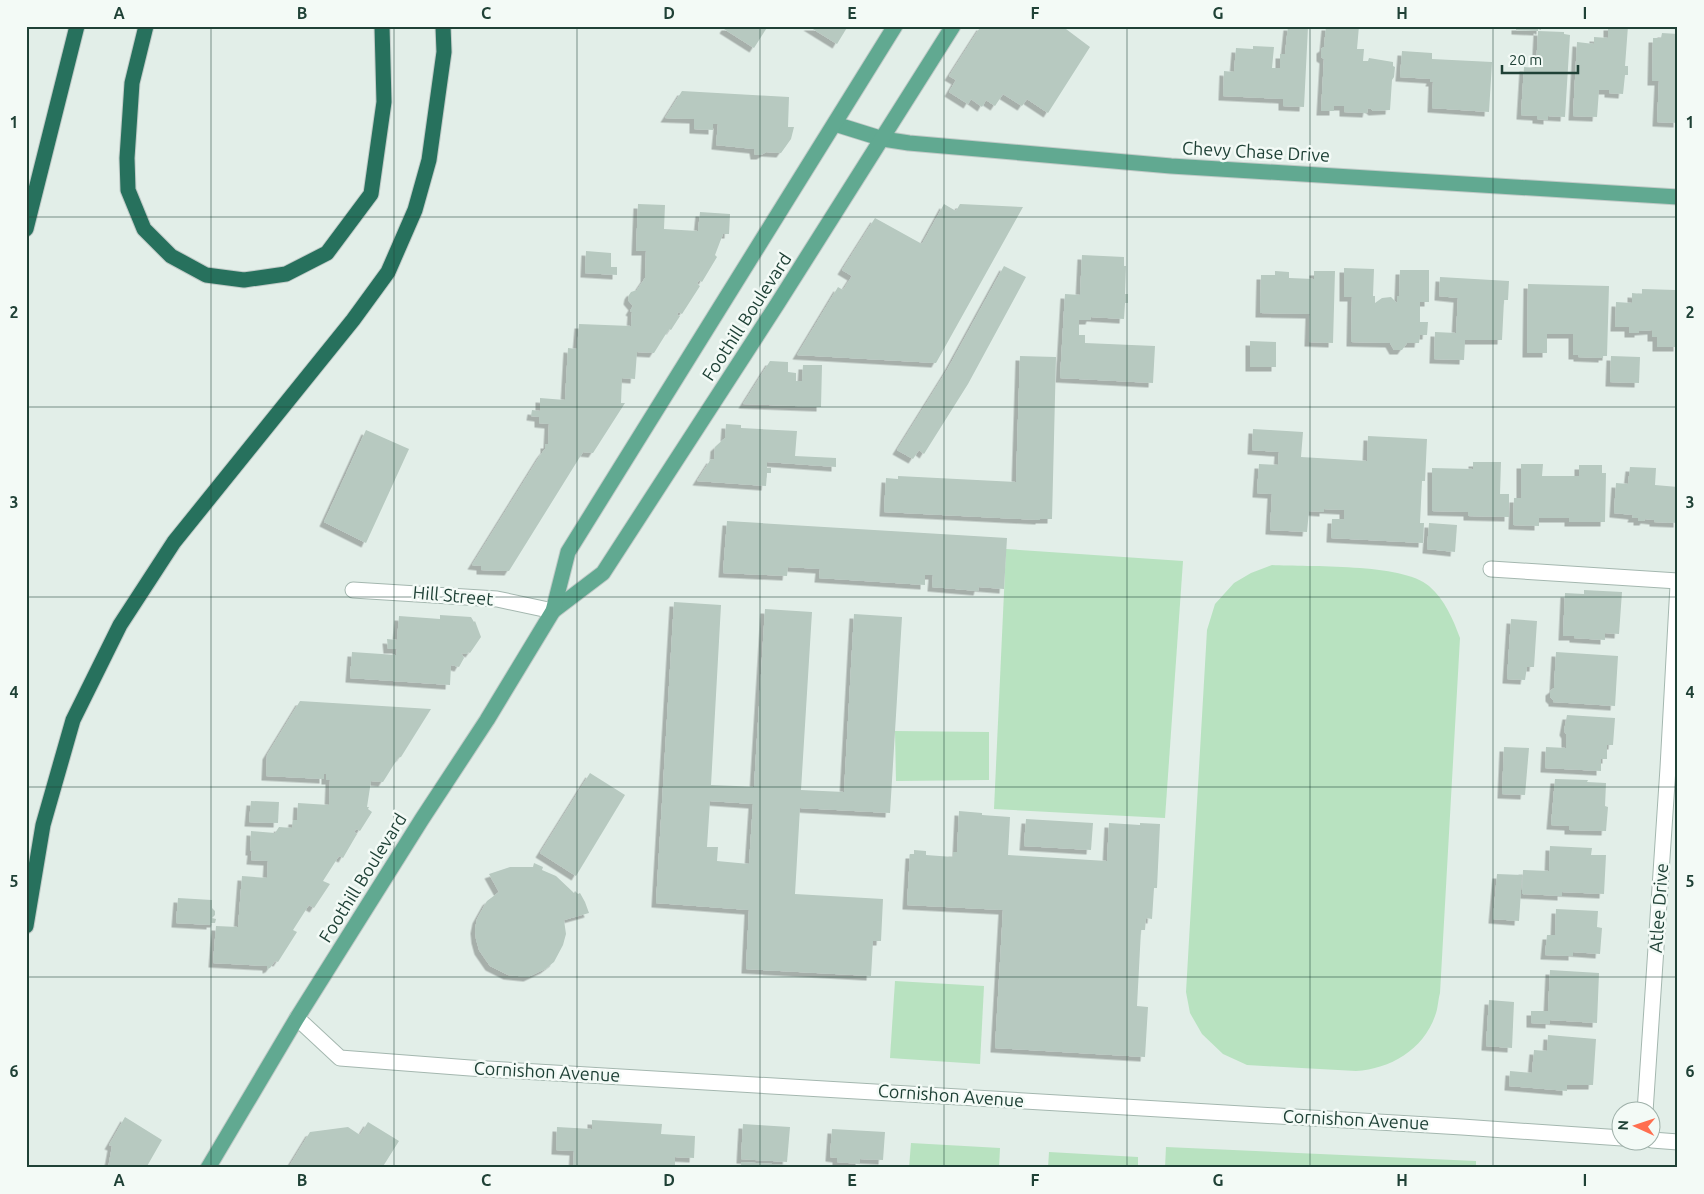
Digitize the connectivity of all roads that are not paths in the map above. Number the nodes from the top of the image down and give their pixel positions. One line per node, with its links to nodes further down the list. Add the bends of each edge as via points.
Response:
1 (77, 26): 10 (highway)
2 (146, 26): 3 (highway, via 132,83 128,190 144,229 171,256 206,275 244,280 286,274 327,253 371,194 384,102)
3 (382, 26)
4 (443, 26): 16 (highway, via 444,52 429,160 415,210 388,272 174,542 120,625 73,720 43,825)
5 (896, 26): 7 (main road, Foothill Boulevard)
6 (953, 26): 8 (main road, Foothill Boulevard)
7 (835, 124): 8 (main road, Chevy Chase Drive); 14 (main road, Foothill Boulevard, via 568,552)
8 (883, 138): 9 (main road, Chevy Chase Drive, via 1171,166); 14 (main road, Foothill Boulevard, via 603,573)
9 (1678, 196)
10 (26, 229)
11 (1491, 569): 12 (street, Atlee Drive)
12 (1678, 583): 15 (street, Atlee Drive)
13 (353, 590): 14 (street, Hill Street, via 497,599)
14 (553, 611): 17 (main road, Foothill Boulevard)
15 (1673, 768): 18 (street, Atlee Drive)
16 (26, 926)
17 (297, 1018): 19 (street, Cornishon Avenue, via 340,1058); 22 (main road, Foothill Boulevard)
18 (1647, 1102)
19 (1612, 1137)
20 (1662, 1141): 21 (street)
21 (1678, 1142)
22 (208, 1168)

